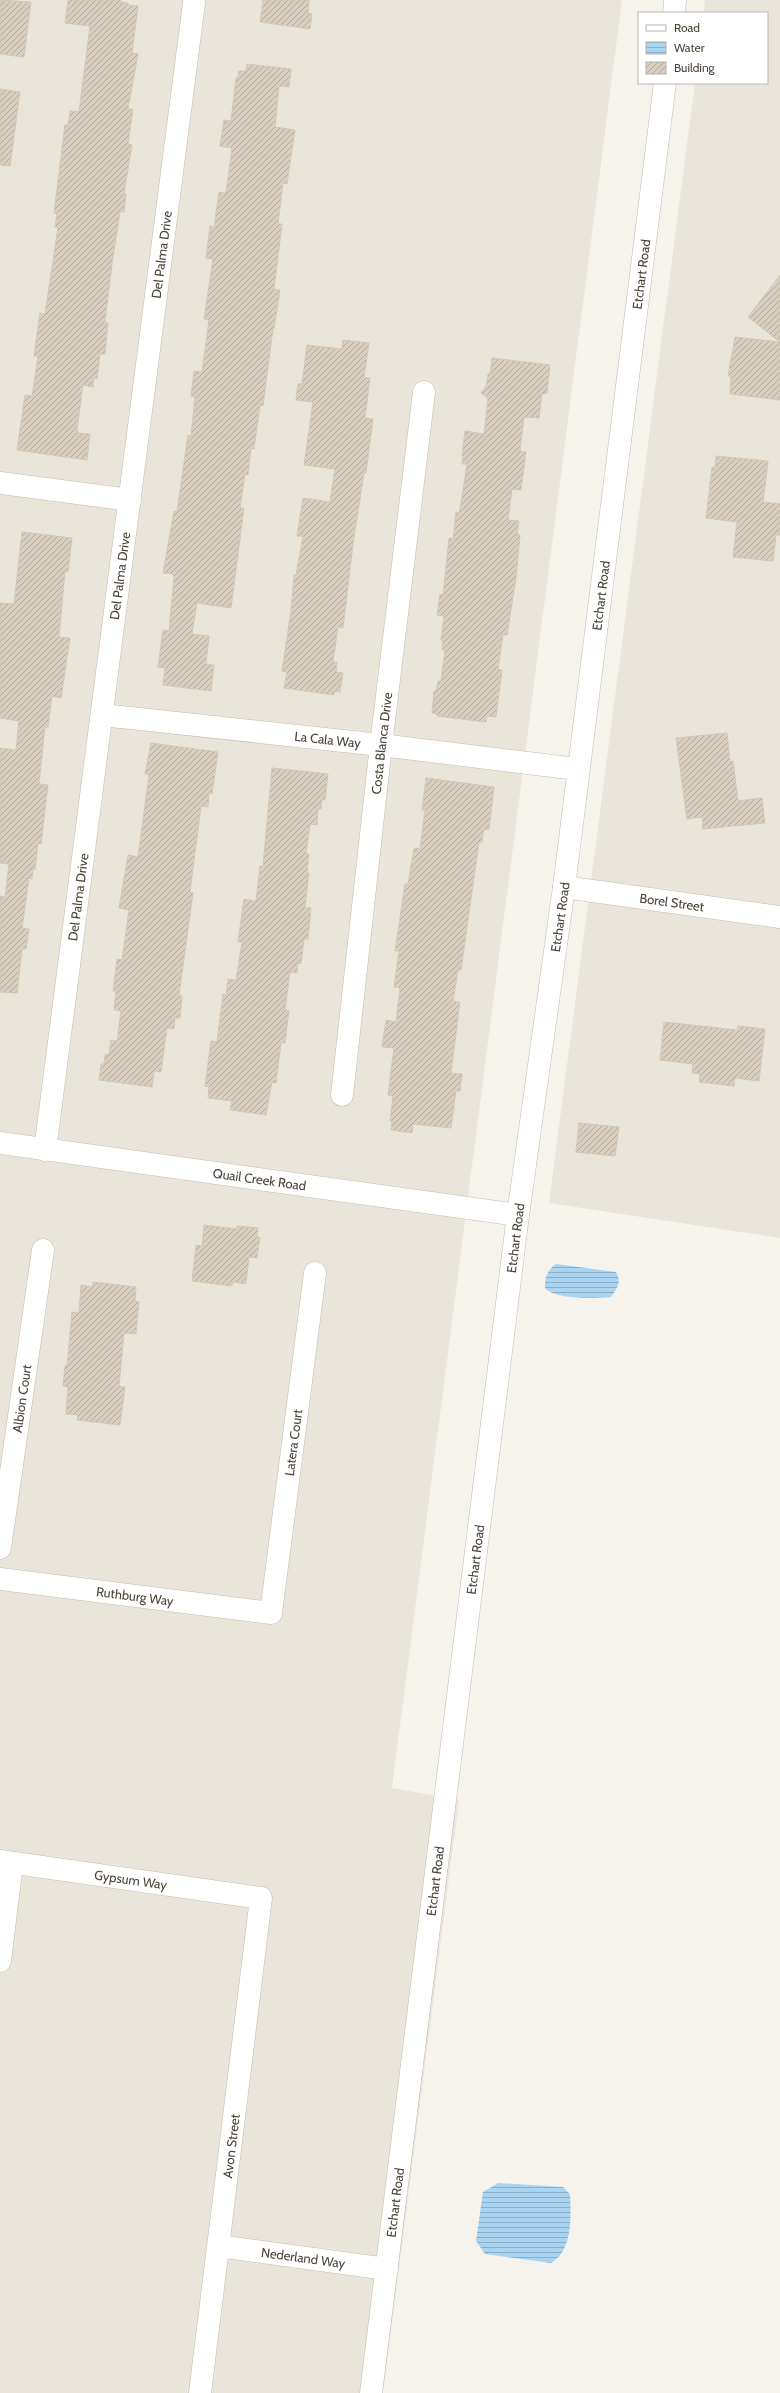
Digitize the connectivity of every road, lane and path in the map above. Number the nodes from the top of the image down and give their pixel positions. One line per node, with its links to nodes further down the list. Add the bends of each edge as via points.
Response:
1 (675, 0): 3 (street)
2 (194, 3): 7 (street, Del Palma Drive)
3 (674, 12)
4 (665, 84): 10 (street, Etchart Road)
5 (424, 392): 9 (street, Costa Blanca Drive)
6 (0, 483): 7 (street)
7 (130, 500): 8 (street, Del Palma Drive)
8 (102, 715): 9 (street, La Cala Way); 15 (street, Del Palma Drive)
9 (381, 745): 10 (street, La Cala Way); 13 (street, Costa Blanca Drive)
10 (577, 769): 11 (street, Etchart Road)
11 (564, 887): 12 (street, Borel Street); 16 (street, Etchart Road)
12 (780, 917)
13 (342, 1095)
14 (0, 1143): 15 (street, Quail Creek Road)
15 (45, 1150): 16 (street, Quail Creek Road)
16 (518, 1215): 26 (street, Etchart Road)
17 (44, 1250): 19 (street, Albion Court)
18 (315, 1273): 21 (street, Latera Court)
19 (0, 1548)
20 (0, 1579): 21 (street, Ruthburg Way)
21 (271, 1613)
22 (6, 1862): 23 (street, Gypsum Way); 24 (street)
23 (260, 1898): 25 (street, Avon Street)
24 (0, 1961)
25 (219, 2246): 26 (street, Nederland Way); 27 (street, Avon Street)
26 (387, 2269): 28 (street, Etchart Road)
27 (200, 2393)
28 (371, 2393)

